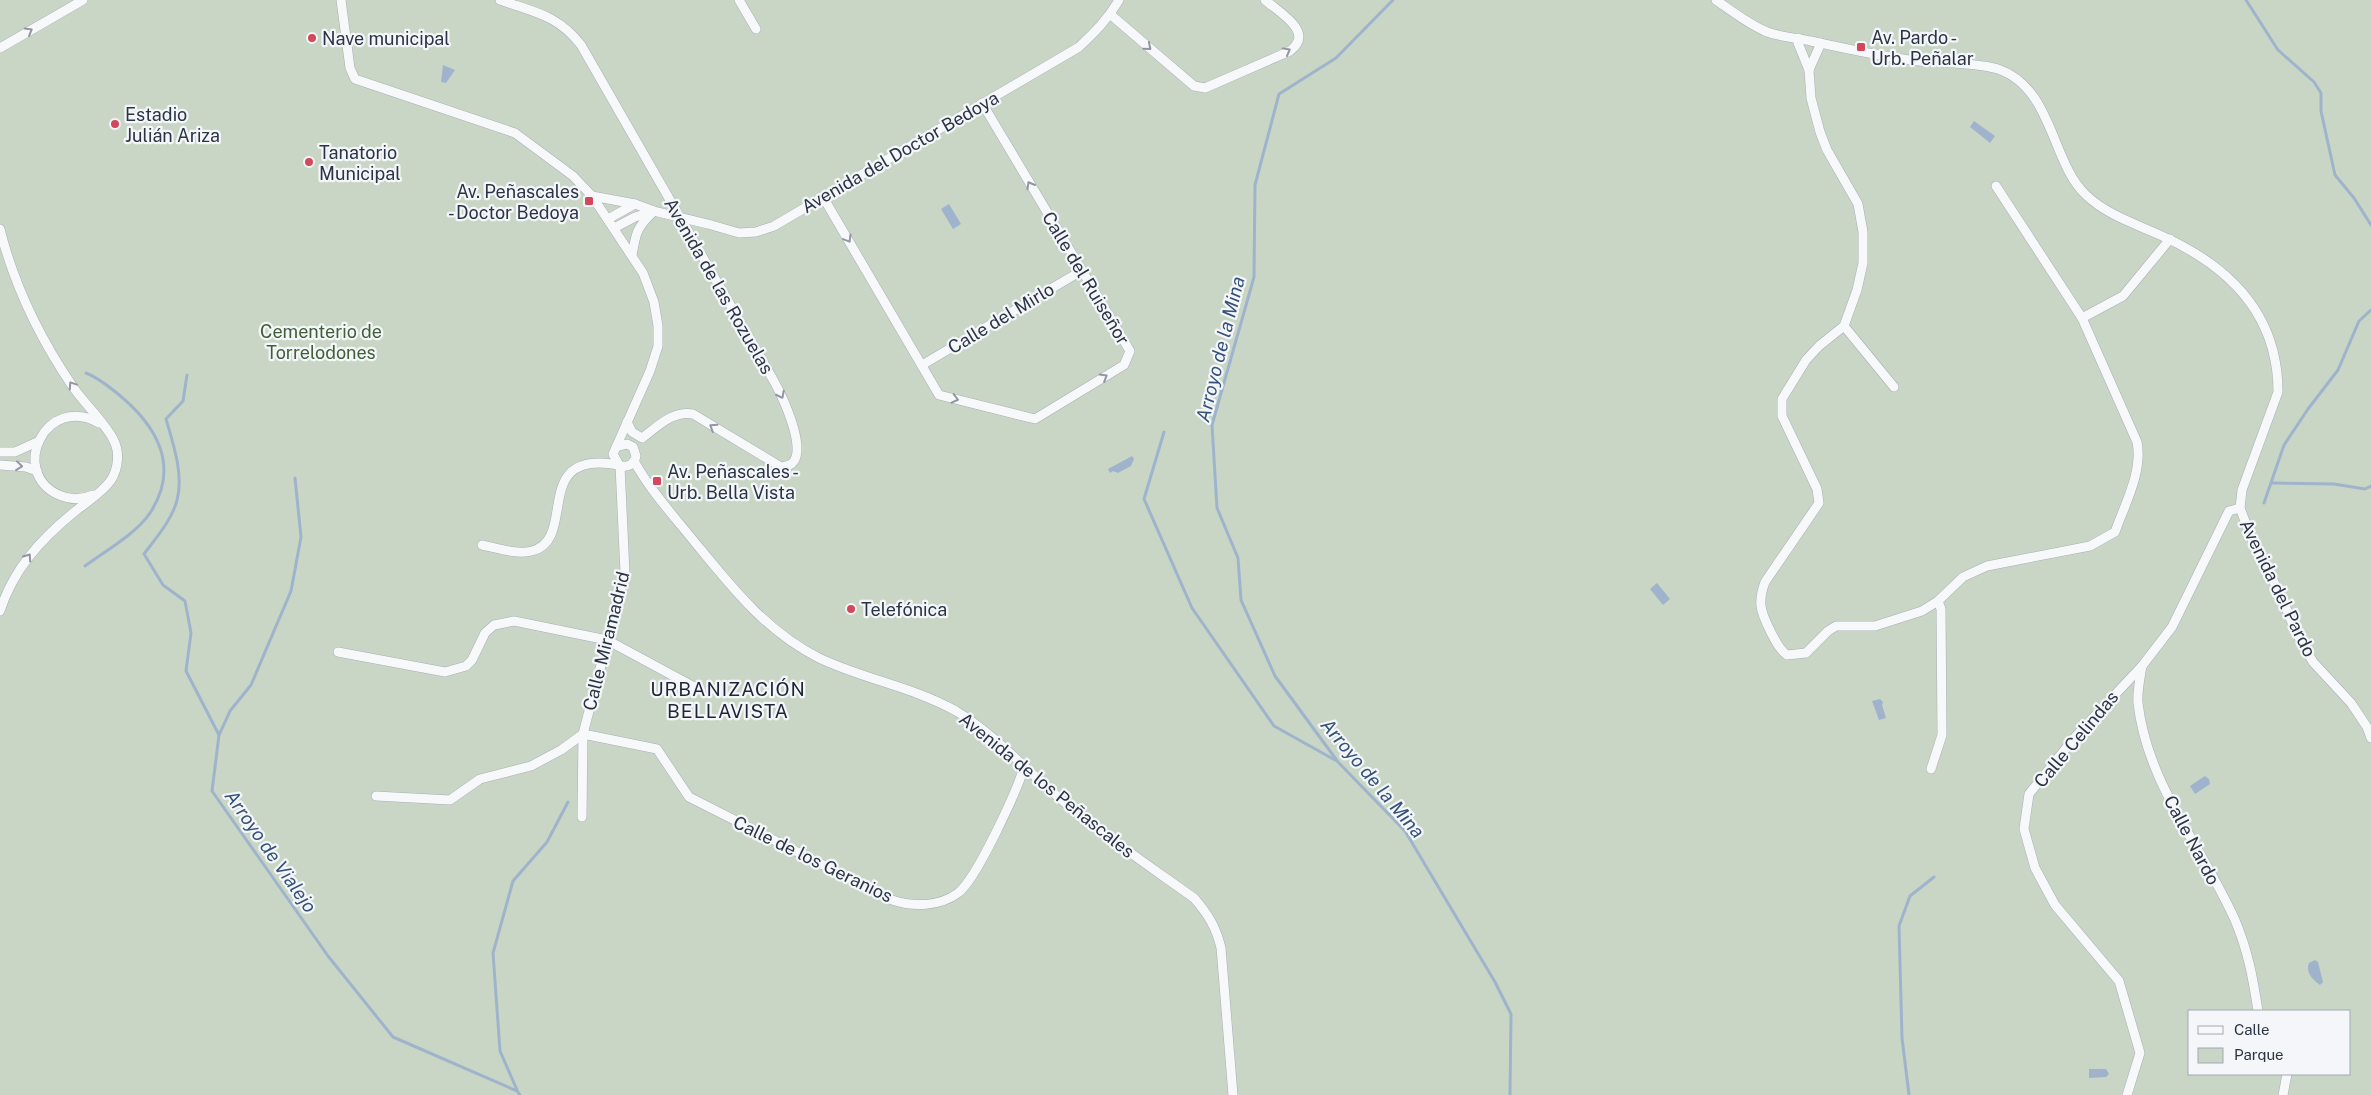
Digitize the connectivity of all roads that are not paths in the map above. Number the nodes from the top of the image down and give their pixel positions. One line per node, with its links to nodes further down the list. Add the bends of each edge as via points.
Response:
1 (83, 0): 12 (street, one-way to 1)
2 (341, 0): 16 (street, via 350,68 355,79 515,132 573,176)
3 (500, 0): 20 (street, Avenida de las Rozuelas, via 559,22 571,32)
4 (739, 0): 9 (street)
5 (1119, 0): 8 (street, Avenida del Doctor Bedoya)
6 (1265, 0): 8 (street, one-way to 6, via 1194,86 1205,88 1296,46 1300,39 1293,23)
7 (1716, 0): 10 (street, Avenida del Pardo, via 1761,29)
8 (1110, 15): 14 (street, Avenida del Doctor Bedoya, via 1079,47)
9 (756, 29)
10 (1798, 38): 11 (street, Avenida del Pardo); 13 (street)
11 (1821, 43): 13 (street); 24 (street, Avenida del Pardo, via 1883,57 1997,68 2015,78 2030,91 2042,109 2070,172 2084,194 2103,209)
12 (0, 48)
13 (1809, 70): 28 (street, via 1811,98 1820,132 1858,204 1862,232 1863,263)
14 (982, 103): 17 (street, Avenida del Doctor Bedoya); 26 (street, Calle del Ruiseñor, one-way to 14)
15 (1996, 186): 27 (street)
16 (592, 196): 18 (street, Avenida del Doctor Bedoya); 21 (street)
17 (823, 197): 20 (street, Avenida del Doctor Bedoya, via 774,226 756,232 739,234); 29 (street, Calle del Ruiseñor, one-way to 29)
18 (635, 204): 19 (street, Avenida del Doctor Bedoya); 21 (street)
19 (654, 211): 20 (street, Avenida del Doctor Bedoya); 22 (street); 25 (street, via 635,234)
20 (679, 216): 34 (street, Avenida de las Rozuelas, one-way to 34, via 785,402 796,440 796,454 789,466 781,467 693,414 683,412)
21 (608, 219): 22 (street)
22 (614, 228): 25 (street)
23 (0, 229): 32 (street, one-way to 23, via 45,342 18,283)
24 (2170, 240): 27 (street, via 2123,296); 44 (street, Avenida del Pardo, via 2193,251 2231,278 2260,317 2276,361 2278,392 2242,490)
25 (632, 254): 31 (street, via 654,302 658,346)
26 (1081, 271): 29 (street, Calle del Mirlo); 29 (street, Calle del Ruiseñor, one-way to 26, via 939,395 1035,419 1124,365 1130,351)
27 (2082, 318): 46 (street, via 2140,455 2115,532 2090,546 1987,566 1963,577)
28 (1844, 326): 30 (street); 46 (street, via 1806,360 1782,399 1782,416 1817,489 1820,503 1765,582 1760,595 1761,608 1781,649 1791,656 1806,653 1836,626 1880,625 1922,611)
29 (922, 365)
30 (1894, 387)
31 (627, 422): 33 (street); 34 (street, via 632,432)
32 (101, 424): 35 (street, via 86,417 70,416 50,424); 43 (street, via 114,440 118,460 111,480)
33 (624, 432): 36 (street); 37 (street)
34 (642, 438): 36 (street, Avenida de las Rozuelas)
35 (37, 442): 38 (street, via 15,452); 42 (street)
36 (630, 445): 37 (street, via 623,444); 40 (street, via 636,453)
37 (615, 450): 39 (street); 40 (street, via 614,460)
38 (0, 452)
39 (600, 461): 40 (street); 45 (street, via 588,463 568,475 558,494 554,528 542,546 524,553)
40 (625, 464): 48 (street, Calle Miramadrid, via 625,573); 54 (street, Avenida de los Peñascales, via 647,484 738,596 777,631 819,658 956,711)
41 (0, 466): 42 (street, one-way to 42)
42 (37, 470): 43 (street, via 48,488 66,498 86,498)
43 (96, 494): 47 (street, one-way to 43, via 19,570 33,550 49,532)
44 (2240, 508): 50 (street, Calle Celindas, via 2229,511 2172,627); 53 (street, Avenida del Pardo, via 2296,632 2313,662 2351,703)
45 (482, 545)
46 (1938, 601): 55 (street, via 1942,609 1942,735)
47 (0, 611)
48 (607, 640): 49 (street, via 514,621 502,622 485,633 466,666 445,672); 51 (street); 52 (street, Calle Miramadrid)
49 (338, 652)
50 (2142, 666): 58 (street, Calle Nardo, via 2138,702 2149,755 2234,920 2252,967); 61 (street, Calle Celindas, via 2076,736 2029,794 2024,829 2035,868 2055,905 2119,981 2140,1053)
51 (696, 688)
52 (583, 734): 54 (street, Calle de los Geranios, via 657,749 689,798 892,900 920,906 947,899 969,883); 56 (street, via 531,766 480,780 450,800); 57 (street, Calle Miramadrid)
53 (2371, 738)
54 (1024, 767): 60 (street, Avenida de los Peñascales, via 1069,806 1194,898 1208,914 1221,948)
55 (1931, 769)
56 (376, 796)
57 (582, 817)
58 (2258, 1010)
59 (2287, 1075): 62 (street)
60 (1233, 1095)
61 (2127, 1095)
62 (2283, 1095)

